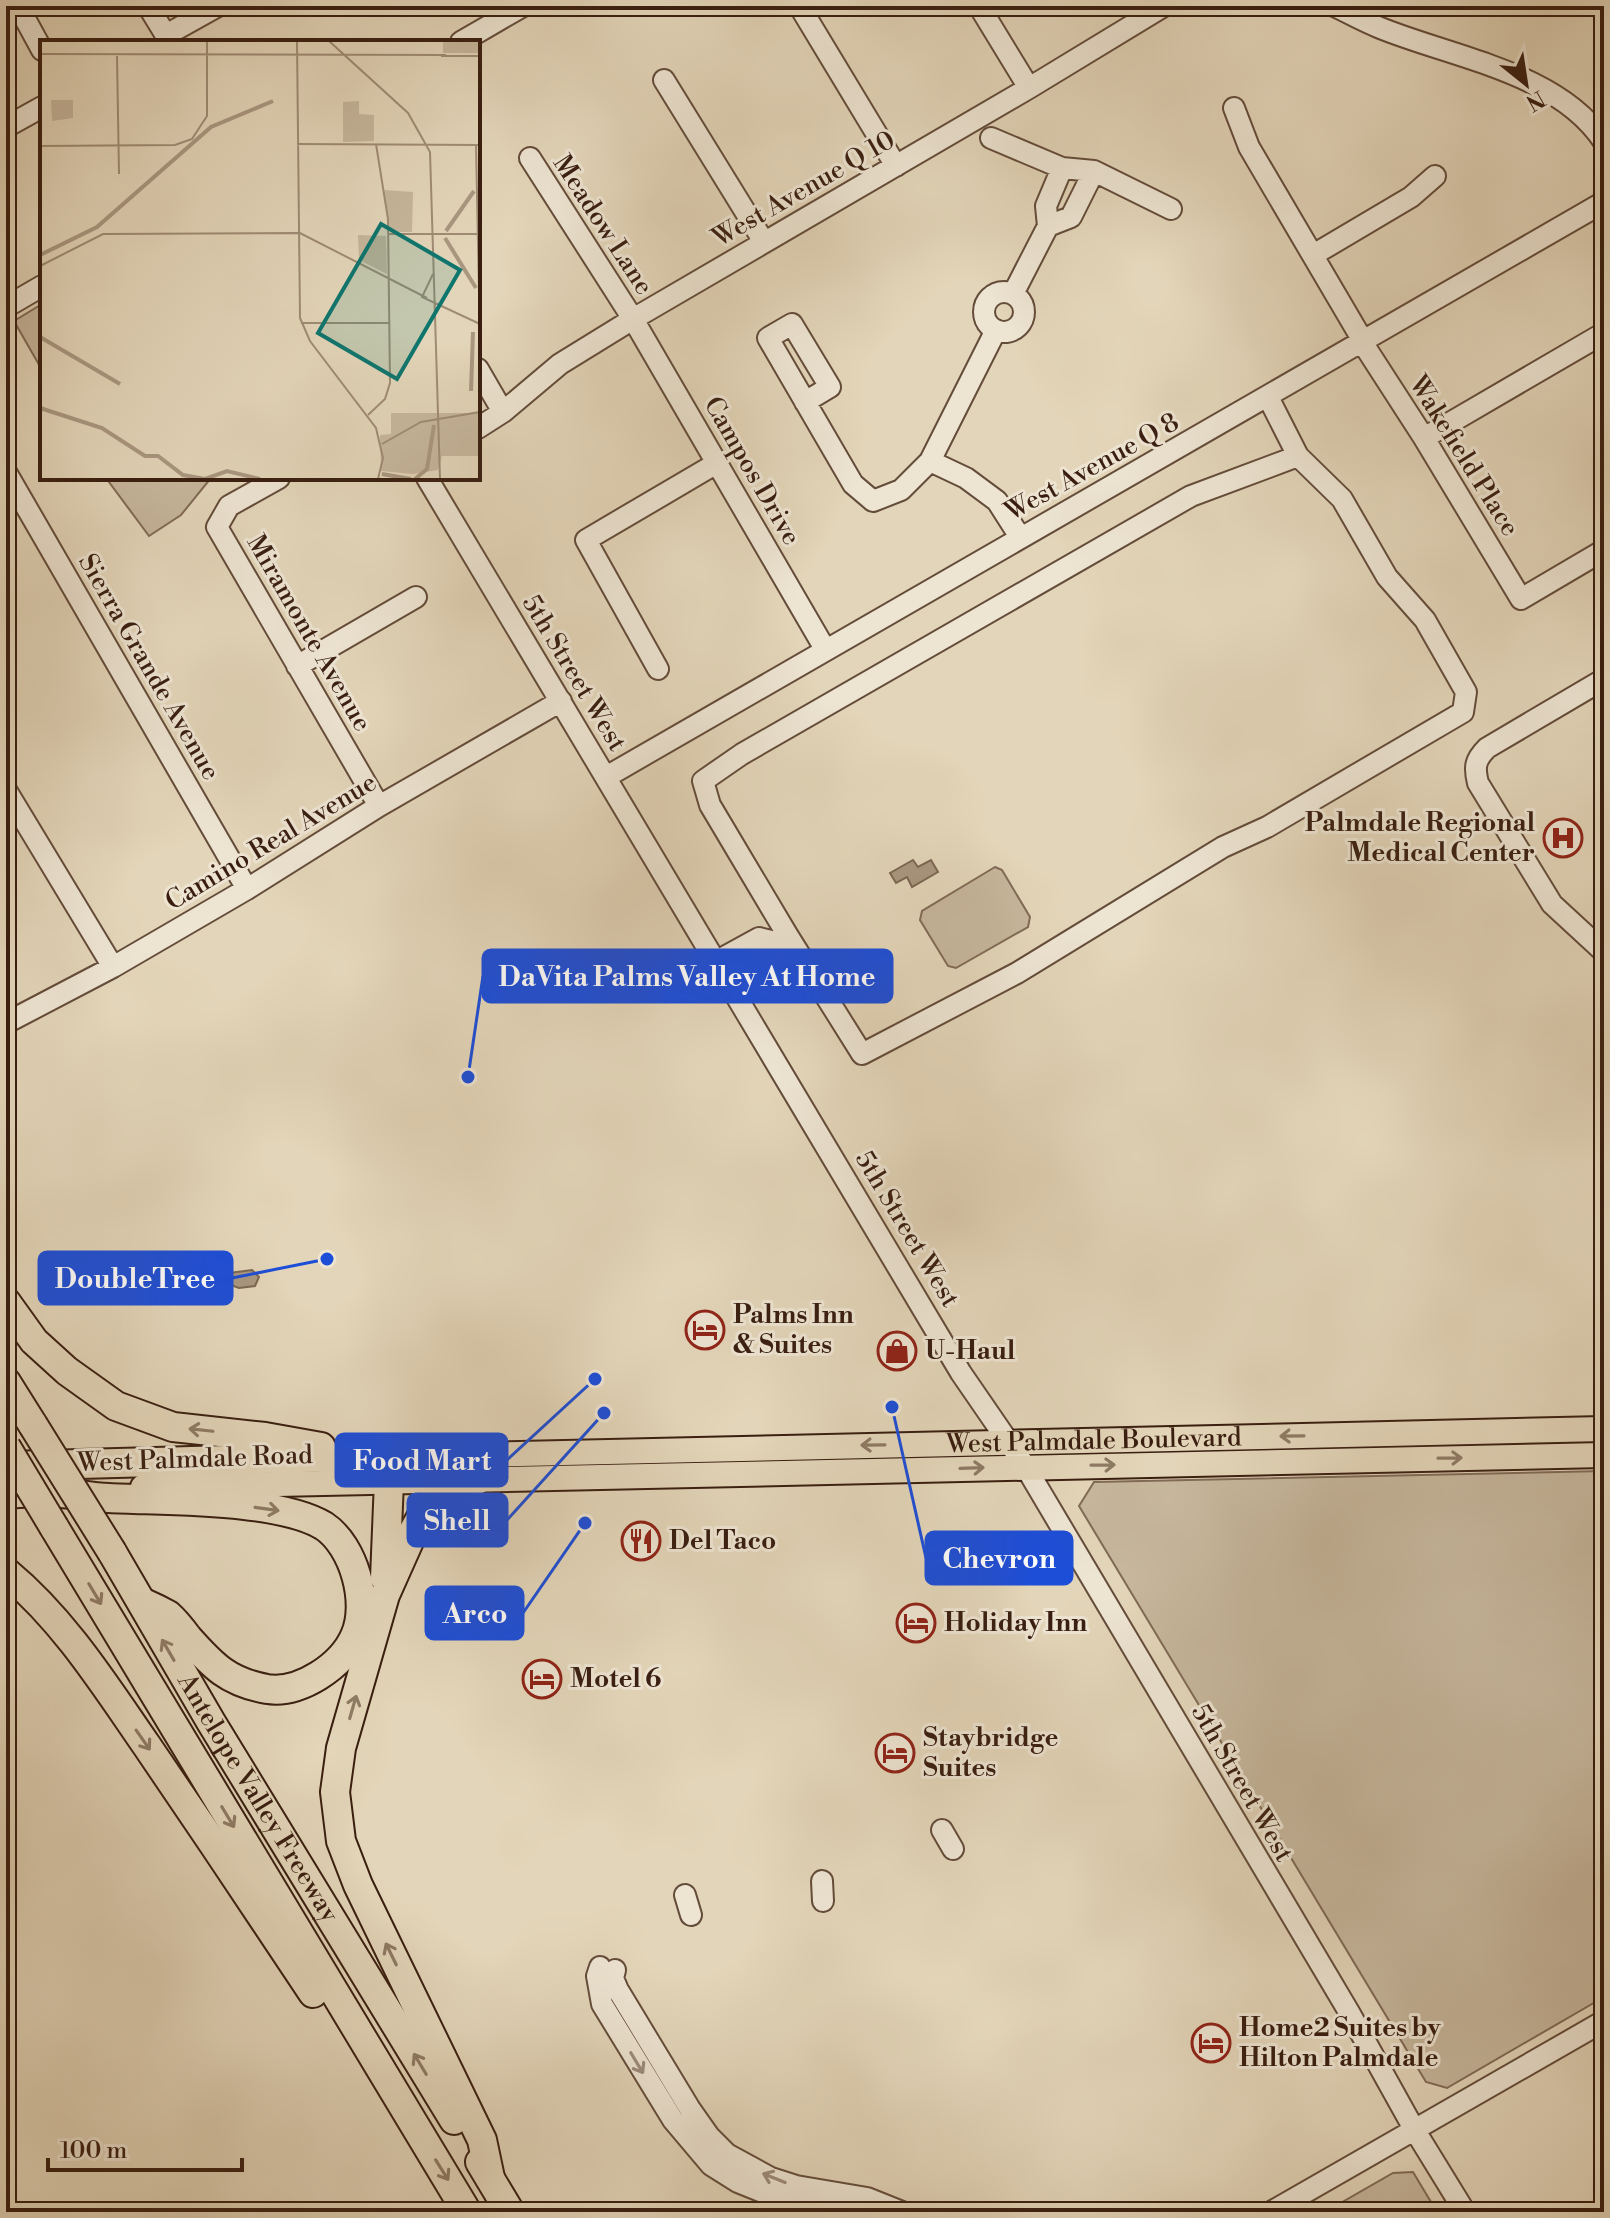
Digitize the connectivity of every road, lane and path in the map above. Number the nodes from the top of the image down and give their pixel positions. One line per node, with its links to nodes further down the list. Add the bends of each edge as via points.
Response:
1 (18, 6): 11 (street)
2 (148, 6): 9 (street)
3 (218, 6): 9 (street)
4 (523, 6): 10 (street)
5 (979, 6): 13 (street)
6 (1164, 6): 13 (street, West Avenue Q 10)
7 (1334, 6): 18 (street, via 1527,80 1573,108)
8 (800, 7): 20 (street)
9 (168, 39)
10 (464, 40)
11 (40, 46)
12 (664, 80): 27 (street)
13 (1029, 88): 20 (street, West Avenue Q 10)
14 (40, 108): 16 (street)
15 (1234, 108): 28 (street, Wakefield Place, via 1249,147)
16 (6, 127)
17 (991, 138): 21 (street)
18 (1604, 142)
19 (530, 158): 31 (street, Meadow Lane)
20 (896, 166): 27 (street, West Avenue Q 10)
21 (1062, 168): 22 (street); 26 (street, via 1046,206)
22 (1094, 171): 25 (street); 26 (street, via 1071,217)
23 (1435, 176): 28 (street, via 1411,197)
24 (1604, 202): 33 (street, West Avenue Q 8)
25 (1171, 209)
26 (1048, 226): 41 (street, via 1013,294 1001,293 986,304 985,316 996,330)
27 (764, 242): 31 (street, West Avenue Q 10)
28 (1313, 255): 33 (street, Wakefield Place)
29 (40, 287): 30 (street)
30 (6, 307)
31 (633, 319): 37 (street, West Avenue Q 10, via 560,364); 42 (street, Campos Drive)
32 (1604, 333): 39 (street)
33 (1363, 341): 35 (street, West Avenue Q 8); 39 (street, Wakefield Place)
34 (480, 372): 37 (street)
35 (1268, 397): 40 (street); 46 (street, West Avenue Q 8)
36 (805, 402): 41 (street, via 853,484 873,501 901,490)
37 (503, 412): 38 (street, West Avenue Q 10)
38 (480, 427)
39 (1424, 438): 47 (street, Wakefield Place, via 1521,599)
40 (1298, 456): 58 (street, via 1191,496 703,781 710,805); 58 (street, via 1342,499 1387,577 1425,620 1466,692 1463,712 1267,827 1223,847 1017,973 862,1054)
41 (930, 461): 46 (street, via 997,501)
42 (717, 463): 49 (street, Campos Drive); 51 (street, via 586,540)
43 (6, 472): 57 (street, Sierra Grande Avenue)
44 (275, 480): 50 (street, Miramonte Avenue, via 229,506 217,527)
45 (428, 480): 53 (street, 5th Street West)
46 (1020, 537): 49 (street, West Avenue Q 8)
47 (1604, 550)
48 (416, 597): 50 (street)
49 (825, 649): 54 (street, West Avenue Q 8)
50 (297, 666): 56 (street, Miramonte Avenue)
51 (658, 669)
52 (1604, 679): 59 (street, via 1487,748 1474,768 1539,887)
53 (561, 701): 54 (street, 5th Street West); 56 (street, Camino Real Avenue)
54 (606, 777): 60 (street, 5th Street West)
55 (6, 790): 61 (street)
56 (379, 806): 57 (street, Camino Real Avenue)
57 (247, 889): 61 (street, Camino Real Avenue)
58 (783, 940): 60 (street, via 759,938); 62 (street, via 771,960)
59 (1604, 952)
60 (717, 961): 62 (street, 5th Street West)
61 (113, 967): 63 (street, Camino Real Avenue)
62 (729, 982): 67 (street, 5th Street West)
63 (6, 1023)
64 (6, 1302): 76 (highway, one-way to 64, via 265,1437 173,1427 116,1406 34,1341)
65 (6, 1382): 85 (highway, Antelope Valley Freeway, bridge)
66 (1604, 1429): 70 (main road, West Palmdale Boulevard)
67 (1007, 1442): 68 (main road, West Palmdale Boulevard, one-way to 68); 70 (main road, West Palmdale Boulevard, one-way to 67); 74 (street, 5th Street West)
68 (783, 1446): 71 (main road, West Palmdale Boulevard); 77 (main road, via 758,1458 694,1461)
69 (6, 1447): 82 (highway, Antelope Valley Freeway, bridge)
70 (1371, 1447): 72 (main road, West Palmdale Boulevard, one-way to 72); 74 (main road, West Palmdale Boulevard, one-way to 70)
71 (674, 1451): 75 (main road, West Palmdale Boulevard); 78 (main road, via 658,1461 605,1468)
72 (1604, 1455)
73 (6, 1466): 76 (highway, via 340,1457); 82 (highway, bridge)
74 (1025, 1466): 77 (main road, West Palmdale Boulevard, one-way to 74); 92 (street, 5th Street West)
75 (522, 1467): 76 (main road, West Palmdale Boulevard); 78 (main road, West Palmdale Boulevard); 79 (main road, West Palmdale Boulevard)
76 (389, 1470): 79 (main road, West Palmdale Boulevard); 80 (main road, West Palmdale Road); 84 (highway)
77 (681, 1475): 78 (main road, West Palmdale Boulevard)
78 (592, 1477)
79 (477, 1480): 84 (highway, via 428,1505)
80 (50, 1492): 81 (highway); 85 (highway, one-way to 85, via 270,1508 304,1516 327,1528 348,1552 359,1581 356,1635 338,1660 307,1683 289,1688 234,1680 214,1667 169,1616)
81 (6, 1494)
82 (54, 1527): 91 (highway, Antelope Valley Freeway, one-way to 91)
83 (6, 1572): 91 (highway, one-way to 91, via 42,1603 73,1642 357,2060)
84 (385, 1595): 94 (highway, one-way to 84, via 482,2140 341,1841 335,1792 341,1748)
85 (139, 1599): 94 (highway, Antelope Valley Freeway, one-way to 85)
86 (942, 1830): 87 (street)
87 (953, 1849)
88 (637, 2021): 90 (street); 90 (street, via 607,1968 597,1976 602,2004); 93 (street)
89 (1604, 2021): 92 (street)
90 (619, 2032): 93 (street, one-way to 93, via 673,2120)
91 (387, 2081): 96 (highway, Antelope Valley Freeway, one-way to 96)
92 (1414, 2129): 99 (street); 100 (street, 5th Street West)
93 (717, 2157): 95 (street, via 738,2182 795,2205)
94 (490, 2178): 97 (highway, Antelope Valley Freeway)
95 (830, 2205): 98 (street, via 867,2198)
96 (467, 2212)
97 (510, 2212)
98 (902, 2212)
99 (1271, 2212)
100 (1465, 2212)

